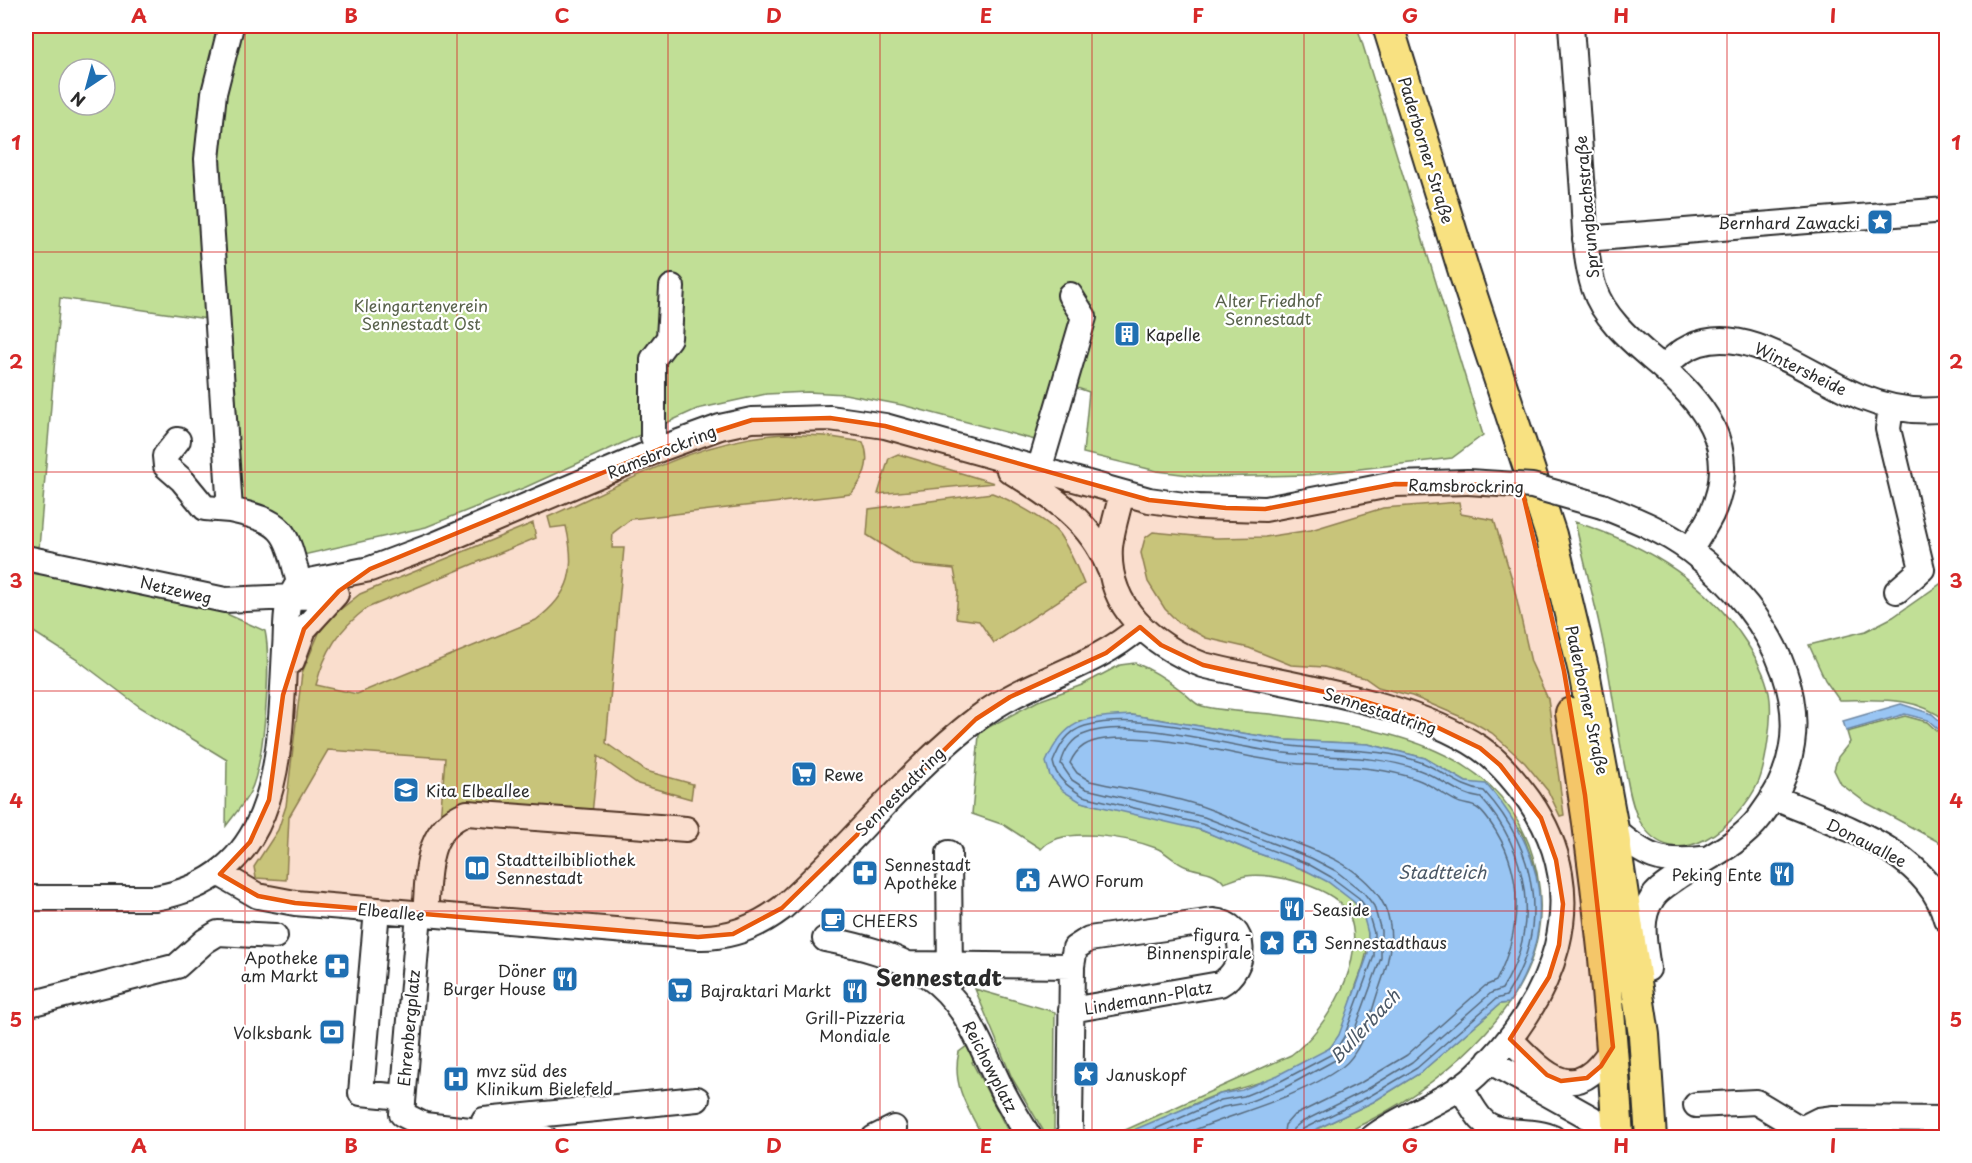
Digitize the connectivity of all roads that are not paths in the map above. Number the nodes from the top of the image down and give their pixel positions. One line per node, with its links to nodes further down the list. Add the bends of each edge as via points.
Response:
1 (231, 26): 17 (street, via 214,93 207,159)
2 (1388, 26): 6 (main road, Paderborner Straße)
3 (1571, 26): 5 (street, Sprungbachstraße)
4 (1947, 210): 5 (street)
5 (1586, 239): 9 (street, Sprungbachstraße, via 1599,301 1625,335)
6 (1465, 275): 29 (main road, Paderborner Straße, via 1551,535 1584,672); 48 (main road, Paderborner Straße, via 1532,527 1564,671 1585,795)
7 (672, 287): 13 (street, via 669,338 653,359 653,437)
8 (1070, 295): 15 (street, via 1091,315)
9 (1663, 368): 10 (street, Wintersheide, via 1686,346 1738,341 1766,349 1836,386); 18 (street, Sprungbachstraße, via 1705,412 1722,454 1715,506)
10 (1891, 407): 11 (street, Wintersheide); 23 (street, via 1888,429 1923,569)
11 (1947, 409)
12 (178, 440): 17 (street, via 165,456 166,466 205,508)
13 (660, 449): 14 (street, Ramsbrockring, via 720,427 785,418 830,418 885,426); 20 (street, Ramsbrockring, via 434,545)
14 (965, 449): 15 (street, Ramsbrockring); 21 (street, Ramsbrockring, via 1010,471 1080,522 1097,545)
15 (1039, 470): 16 (street, Ramsbrockring)
16 (1122, 493): 18 (street, Ramsbrockring, bridge, via 1198,507 1265,509 1395,484 1468,482 1532,486 1602,506 1646,524); 21 (street, Sennestadtring, via 1110,548)
17 (230, 510): 22 (street, via 265,518 279,528 290,547)
18 (1690, 550): 27 (street, Ramsbrockring, via 1745,601 1769,636 1787,675 1792,704 1791,744)
19 (26, 558): 22 (street, Netzeweg, via 225,600)
20 (370, 568): 22 (street, Ramsbrockring); 24 (street, Ramsbrockring)
21 (1114, 581): 25 (street, Sennestadtring, via 1123,604)
22 (294, 591): 24 (street, Netzeweg); 26 (street, Ramsbrockring)
23 (1897, 591)
24 (326, 603): 26 (street, Ramsbrockring, via 304,629)
25 (1140, 627): 37 (street, Sennestadtring, via 1106,653 1010,697 976,719); 47 (street, Sennestadtring, via 1161,645 1203,665 1336,694 1418,718 1479,748 1500,765 1541,818 1556,860 1563,904 1559,945 1549,977 1534,1007)
26 (283, 695): 32 (street, Ramsbrockring, via 269,800 250,842)
27 (1773, 797): 31 (street, Ramsbrockring, via 1760,818 1739,838); 34 (street, Donauallee, via 1910,862 1930,882)
28 (686, 829): 36 (street, Ehrenbergplatz, via 468,813 447,825 432,848)
29 (1614, 830): 31 (street, Ramsbrockring, via 1654,858); 46 (main road, Paderborner Straße)
30 (949, 854): 41 (street)
31 (1705, 859): 46 (street, Ramsbrockring, via 1653,896 1644,911 1650,989)
32 (219, 874): 33 (street, via 186,890 155,897); 35 (street, Elbeallee, via 258,896 277,901)
33 (26, 898)
34 (1945, 908)
35 (377, 910): 36 (street, Elbeallee); 51 (street, Ehrenbergplatz, via 361,1093)
36 (422, 914): 37 (street, Elbeallee, via 710,938 742,931); 51 (street, Ehrenbergplatz)
37 (765, 920)
38 (275, 936): 44 (street, via 218,933 177,966)
39 (825, 939): 40 (street, Reichowplatz, via 868,948)
40 (907, 964): 41 (street, Reichowplatz); 43 (street, Reichowplatz)
41 (950, 965): 42 (street, Reichowplatz); 43 (street)
42 (1072, 966): 45 (street, Lindemann-Platz); 45 (street, Lindemann-Platz, via 1075,948 1089,939 1207,921 1228,926 1242,945 1235,972 1220,984)
43 (950, 996): 58 (street, Reichowplatz)
44 (26, 1005)
45 (1071, 1010): 59 (street, Lindemann-Platz)
46 (1644, 1035): 64 (main road, Paderborner Straße)
47 (1510, 1039): 48 (street, via 1534,1065 1561,1081 1587,1078 1601,1066); 49 (street, Sennestadtring)
48 (1613, 1047): 63 (main road, Paderborner Straße)
49 (1489, 1061): 50 (street, Sennestadtring); 63 (street)
50 (1460, 1087): 56 (street, via 1481,1120); 60 (street, Sennestadtring); 61 (street, Sennestadtring, via 1439,1112)
51 (402, 1097): 55 (street, via 402,1114 411,1121)
52 (696, 1099): 55 (street, via 482,1120)
53 (1696, 1105): 54 (street, via 1756,1102 1801,1129 1834,1118)
54 (1947, 1119)
55 (471, 1129): 57 (street)
56 (1503, 1134): 62 (street, via 1542,1132)
57 (545, 1137)
58 (1030, 1137)
59 (1071, 1137)
60 (1372, 1137)
61 (1396, 1137)
62 (1553, 1137)
63 (1617, 1137)
64 (1651, 1137)

